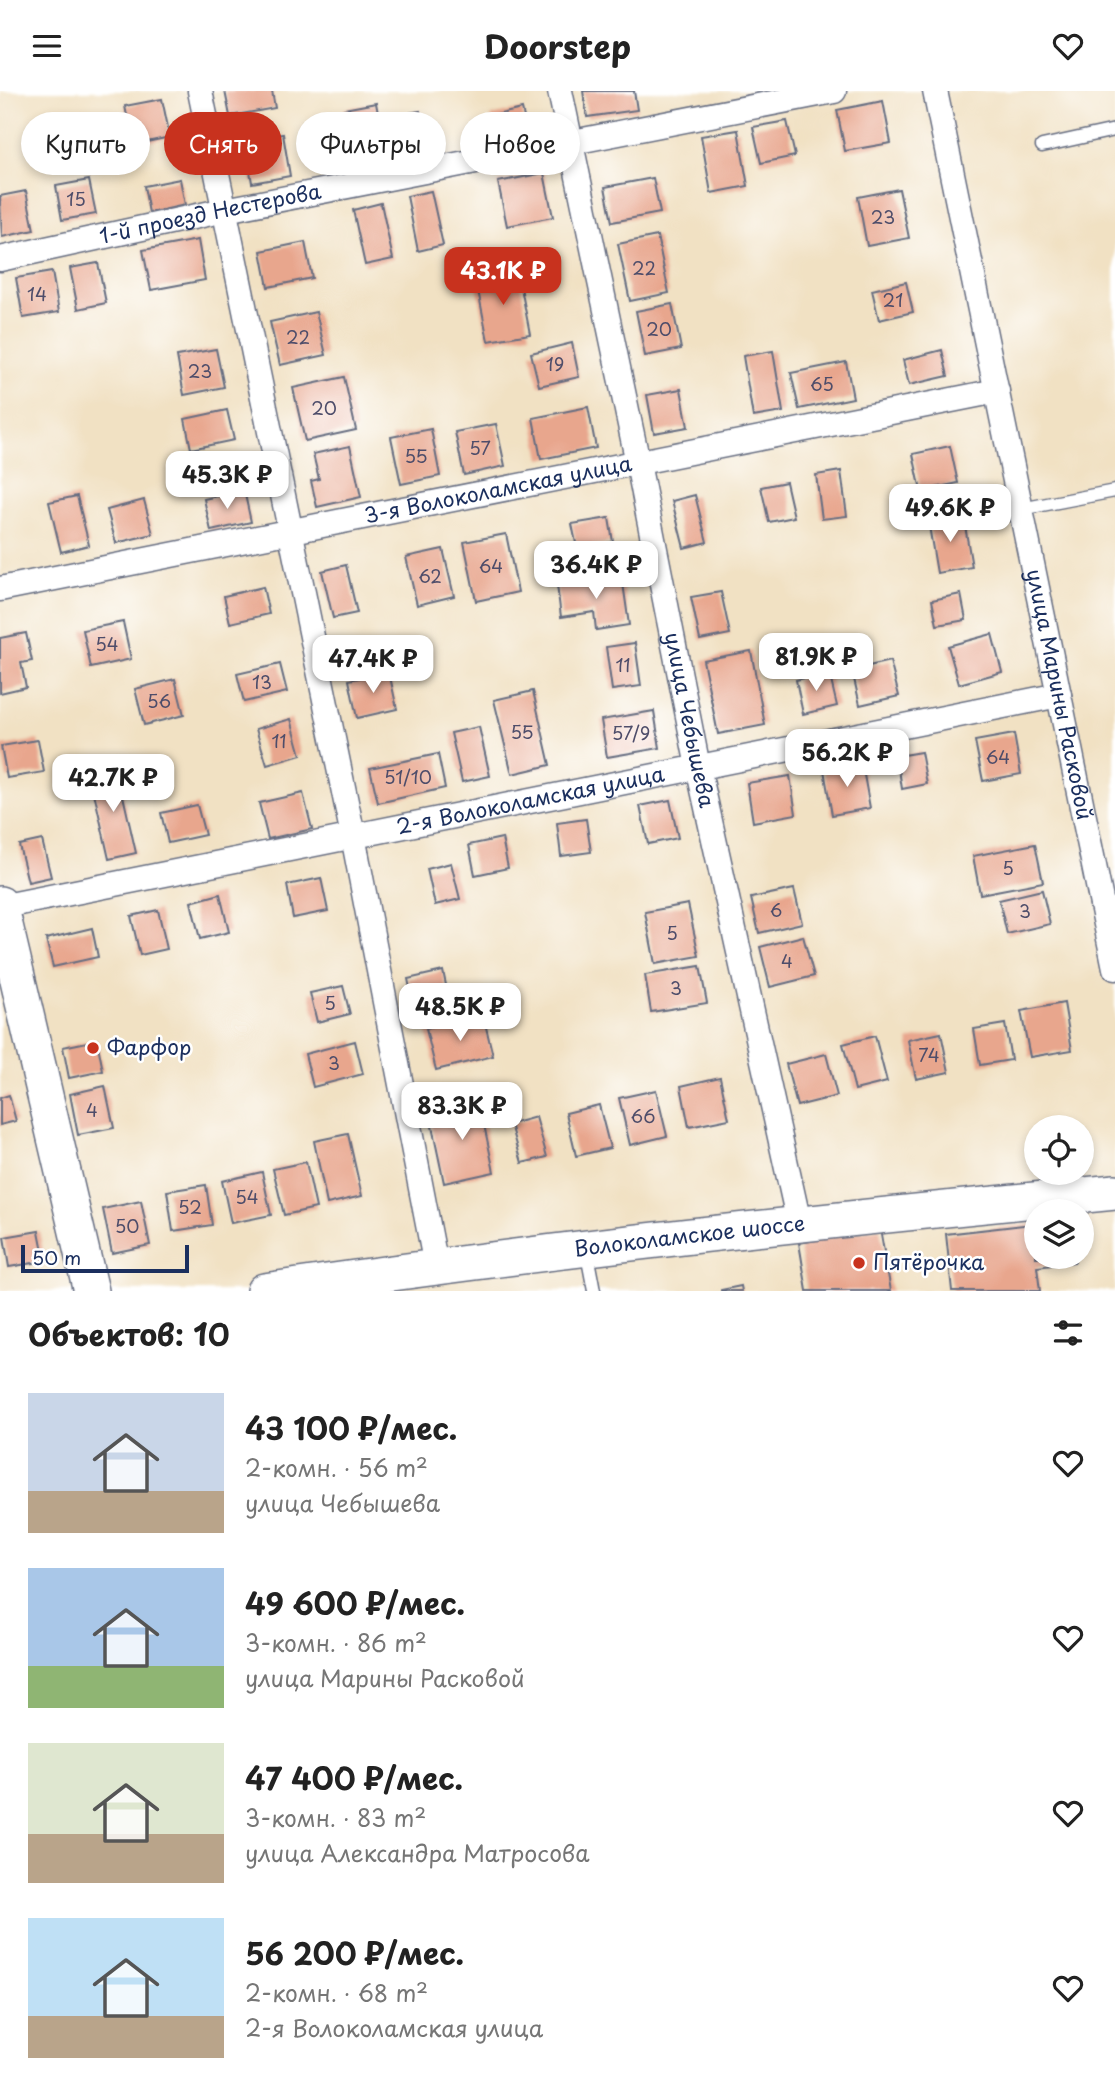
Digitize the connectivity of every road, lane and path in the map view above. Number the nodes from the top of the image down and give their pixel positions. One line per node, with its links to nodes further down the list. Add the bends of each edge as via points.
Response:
1 (200, 91): 11 (street)
2 (559, 91): 5 (street, улица Чебышева)
3 (834, 91): 7 (street, 1-й проезд Нестерова)
4 (935, 91): 13 (street, улица Марины Расковой)
5 (564, 112)
6 (1115, 130): 8 (lane)
7 (580, 140)
8 (1042, 146)
9 (460, 164): 11 (street, 1-й проезд Нестерова)
10 (577, 175): 14 (street, улица Чебышева)
11 (225, 210): 12 (street, 1-й проезд Нестерова); 17 (street)
12 (0, 259)
13 (997, 391): 14 (street, 3-я Волоколамская улица); 16 (street, улица Марины Расковой)
14 (638, 463): 17 (street, 3-я Волоколамская улица); 20 (street, улица Чебышева)
15 (1115, 491): 16 (lane)
16 (1021, 509): 19 (street, улица Марины Расковой)
17 (291, 533): 18 (street, 3-я Волоколамская улица); 21 (street)
18 (0, 589)
19 (1059, 695): 20 (street, 2-я Волоколамская улица); 23 (street, улица Марины Расковой)
20 (698, 767): 21 (street, 2-я Волоколамская улица); 25 (street, улица Чебышева)
21 (352, 836): 22 (street, 2-я Волоколамская улица); 27 (street)
22 (0, 906): 28 (main road)
23 (1115, 968)
24 (1115, 1192): 25 (main road, Волоколамское шоссе)
25 (799, 1223): 26 (main road, Волоколамское шоссе)
26 (586, 1248): 27 (main road, Волоколамское шоссе); 30 (lane)
27 (437, 1272): 29 (main road, Волоколамское шоссе)
28 (91, 1291)
29 (268, 1291)
30 (594, 1291)

